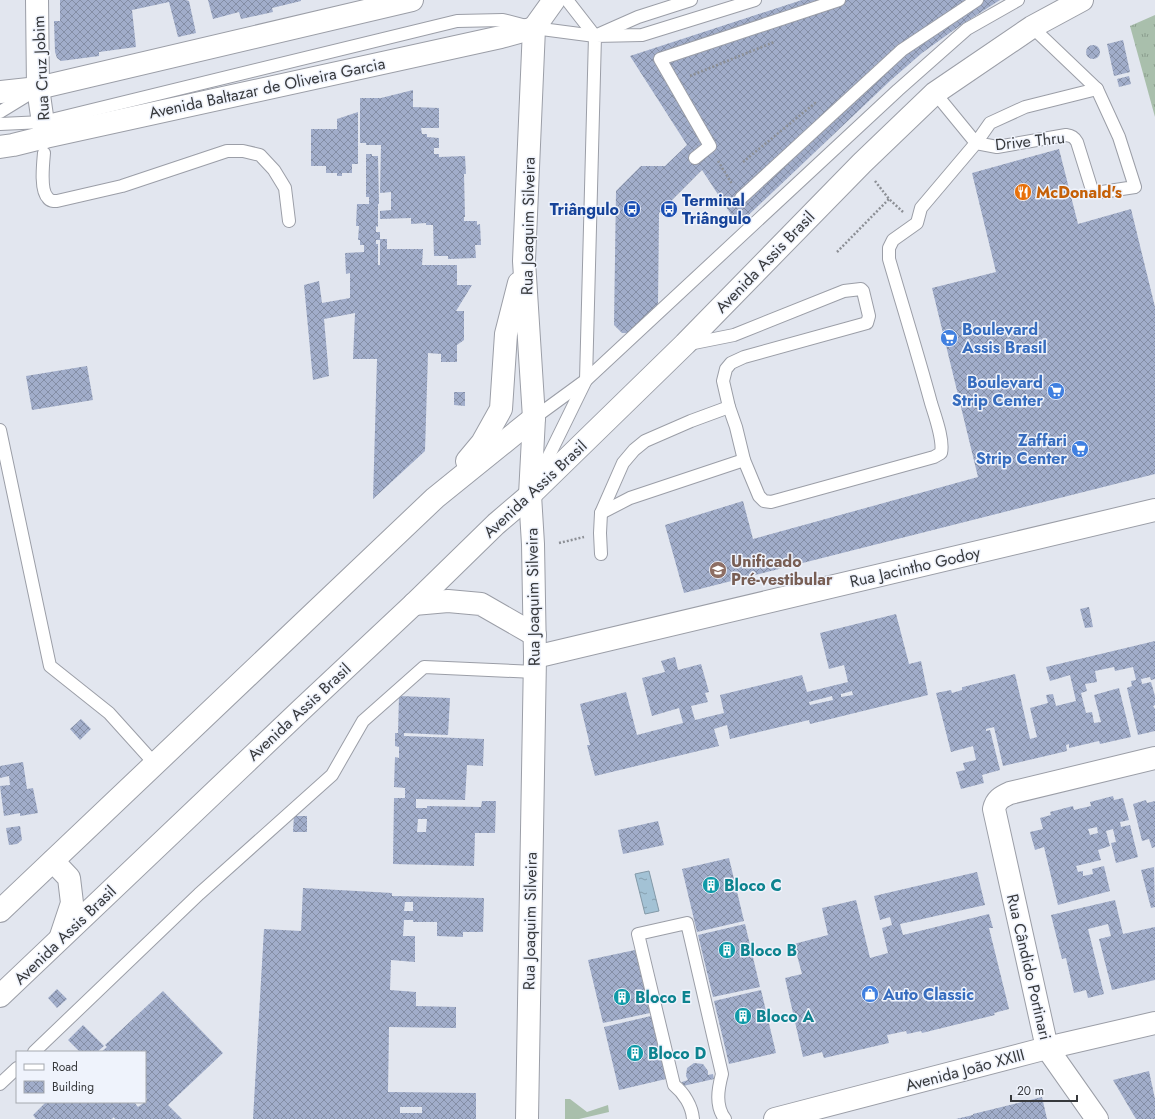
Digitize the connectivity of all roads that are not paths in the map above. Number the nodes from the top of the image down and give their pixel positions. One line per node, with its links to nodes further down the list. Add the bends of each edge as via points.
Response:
1 (37, 0): 14 (main road, Rua Cruz Jobim)
2 (412, 0): 14 (main road)
3 (554, 0): 12 (main road)
4 (567, 0): 13 (lane)
5 (691, 0): 13 (lane, via 638,17)
6 (755, 0): 13 (lane, via 642,36)
7 (839, 0): 24 (lane, via 660,59 710,146)
8 (977, 0): 25 (lane, via 902,50)
9 (1018, 0): 29 (lane, via 967,29 955,39)
10 (1082, 0): 11 (main road, Avenida Assis Brasil)
11 (1032, 27): 15 (lane); 17 (main road, Avenida Assis Brasil)
12 (534, 28): 13 (lane); 21 (main road, Avenida Baltazar de Oliveira Garcia); 27 (main road, Rua Joaquim Silveira)
13 (595, 36): 29 (lane)
14 (38, 88): 16 (main road); 18 (lane); 21 (main road, Rua Cruz Jobim)
15 (1097, 89): 22 (lane, via 1025,107 990,123); 22 (lane, Drive Thru, via 1119,137 1135,186 1094,191 1090,186 1077,142 1070,135 997,147)
16 (0, 92)
17 (936, 93): 22 (lane); 28 (main road, Avenida Assis Brasil, via 862,163)
18 (0, 112)
19 (0, 124): 21 (lane)
20 (0, 128): 21 (lane)
21 (44, 137): 23 (main road, Avenida Baltazar de Oliveira Garcia); 26 (lane, via 43,179 45,193 51,201 122,186 227,151 243,151 260,155 274,170 285,188)
22 (976, 144): 33 (lane, via 921,208 916,223 892,240 889,248 889,259 941,443 938,456 768,502 759,496)
23 (0, 146)
24 (694, 158)
25 (741, 198)
26 (289, 221)
27 (524, 261): 31 (main road, Rua Joaquim Silveira); 35 (main road, via 506,334 501,409 482,442)
28 (685, 344): 30 (lane, via 734,335 844,291 862,289 869,316 867,323 744,357 731,363 726,369 723,381); 34 (main road, Avenida Assis Brasil)
29 (586, 380): 31 (lane); 34 (lane)
30 (729, 407): 33 (lane); 37 (lane, via 644,441 622,464)
31 (534, 418): 34 (main road, Rua Joaquim Silveira); 35 (main road)
32 (0, 430): 43 (lane, via 50,666 109,713)
33 (744, 460): 37 (lane, via 630,498)
34 (530, 495): 39 (main road, Avenida Assis Brasil, via 496,524); 40 (main road, Rua Joaquim Silveira)
35 (435, 498): 43 (main road)
36 (1155, 510): 41 (main road, Rua Jacintho Godoy)
37 (602, 512): 38 (lane)
38 (600, 554)
39 (414, 604): 40 (main road, via 481,604); 46 (main road, Avenida Assis Brasil)
40 (535, 635): 41 (main road, Rua Joaquim Silveira)
41 (535, 664): 50 (lane, via 424,666 363,721 332,775 199,894); 55 (main road, Rua Joaquim Silveira)
42 (1155, 758): 49 (main road, Rua Cândido Portinari, via 1010,793 996,801 995,817)
43 (155, 764): 44 (main road)
44 (53, 861): 45 (main road); 46 (main road, via 68,878 72,903)
45 (0, 911)
46 (60, 939): 47 (main road, Avenida Assis Brasil)
47 (0, 996)
48 (1155, 1023): 49 (main road, Avenida João XXIII)
49 (1048, 1048): 56 (main road, Avenida João XXIII); 57 (main road, Rua Cândido Portinari)
50 (35, 1051)
51 (16, 1069): 52 (lane)
52 (0, 1084)
53 (721, 1117): 54 (lane, via 718,1085 722,1074 687,923 638,934 674,1086 685,1095)
54 (693, 1118)
55 (527, 1119)
56 (775, 1119)
57 (1097, 1119)

